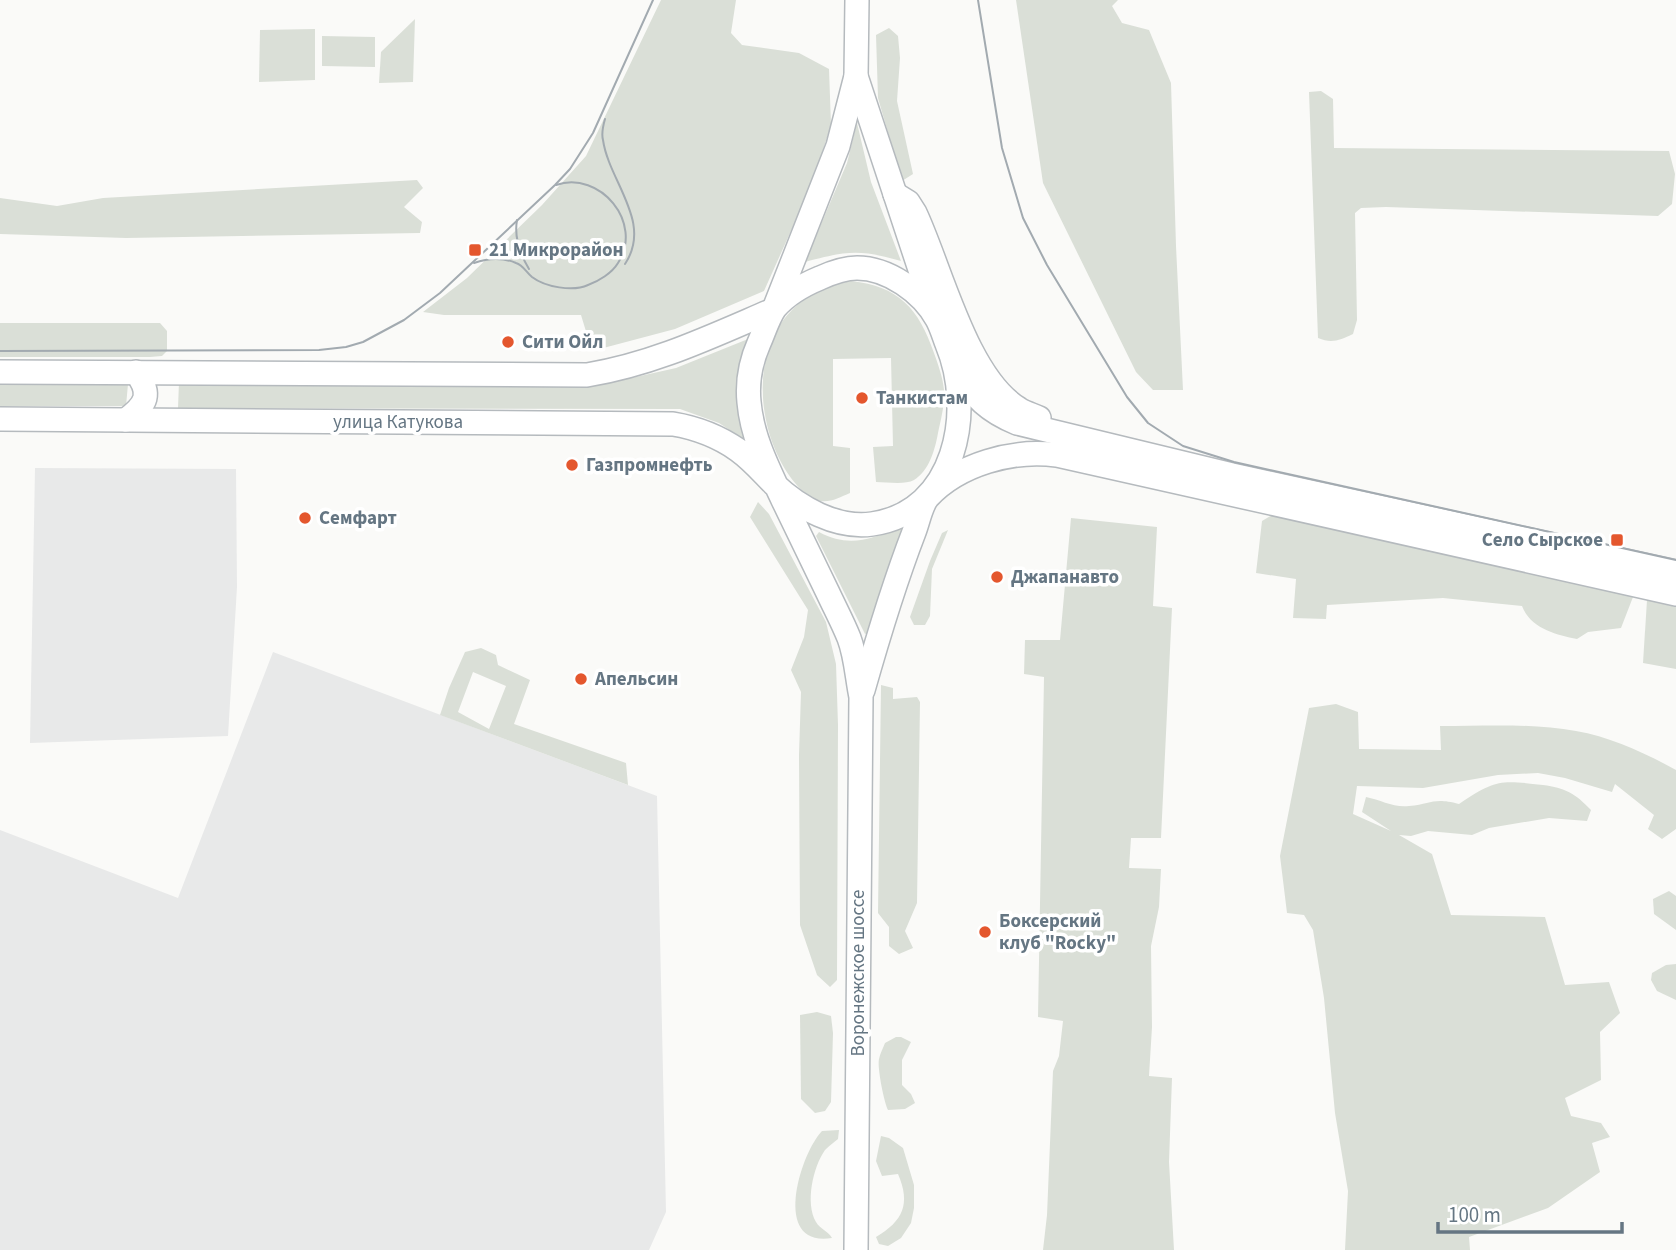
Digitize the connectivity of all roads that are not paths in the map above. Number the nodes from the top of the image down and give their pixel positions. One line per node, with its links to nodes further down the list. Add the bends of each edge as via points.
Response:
1 (857, 0): 2 (main road)
2 (856, 76): 3 (main road); 4 (main road, via 838,145)
3 (895, 194): 5 (main road); 11 (main road, via 908,202 915,214 979,366 1002,395 1041,419 1106,435)
4 (774, 310): 5 (main road, via 798,288 856,268 880,271 900,282); 8 (main road, via 647,362 587,375); 12 (main road, via 749,374 748,400 760,449)
5 (936, 318): 6 (main road)
6 (951, 352): 11 (main road, via 971,391 992,411 1017,423); 13 (main road, via 959,429 944,473)
7 (0, 372): 8 (main road)
8 (136, 372): 10 (main road, via 145,384 146,398)
9 (0, 419): 10 (main road, улица Катукова)
10 (126, 420): 12 (main road, улица Катукова, via 673,424 719,438 753,461)
11 (1115, 445): 14 (main road)
12 (776, 486): 13 (main road, via 816,513 854,525 891,519); 16 (main road, via 850,640)
13 (927, 499): 15 (main road, via 954,477 989,461 1041,452); 16 (main road, via 894,585)
14 (1676, 572)
15 (1676, 594)
16 (861, 697): 17 (main road, Воронежское шоссе)
17 (856, 1250)

